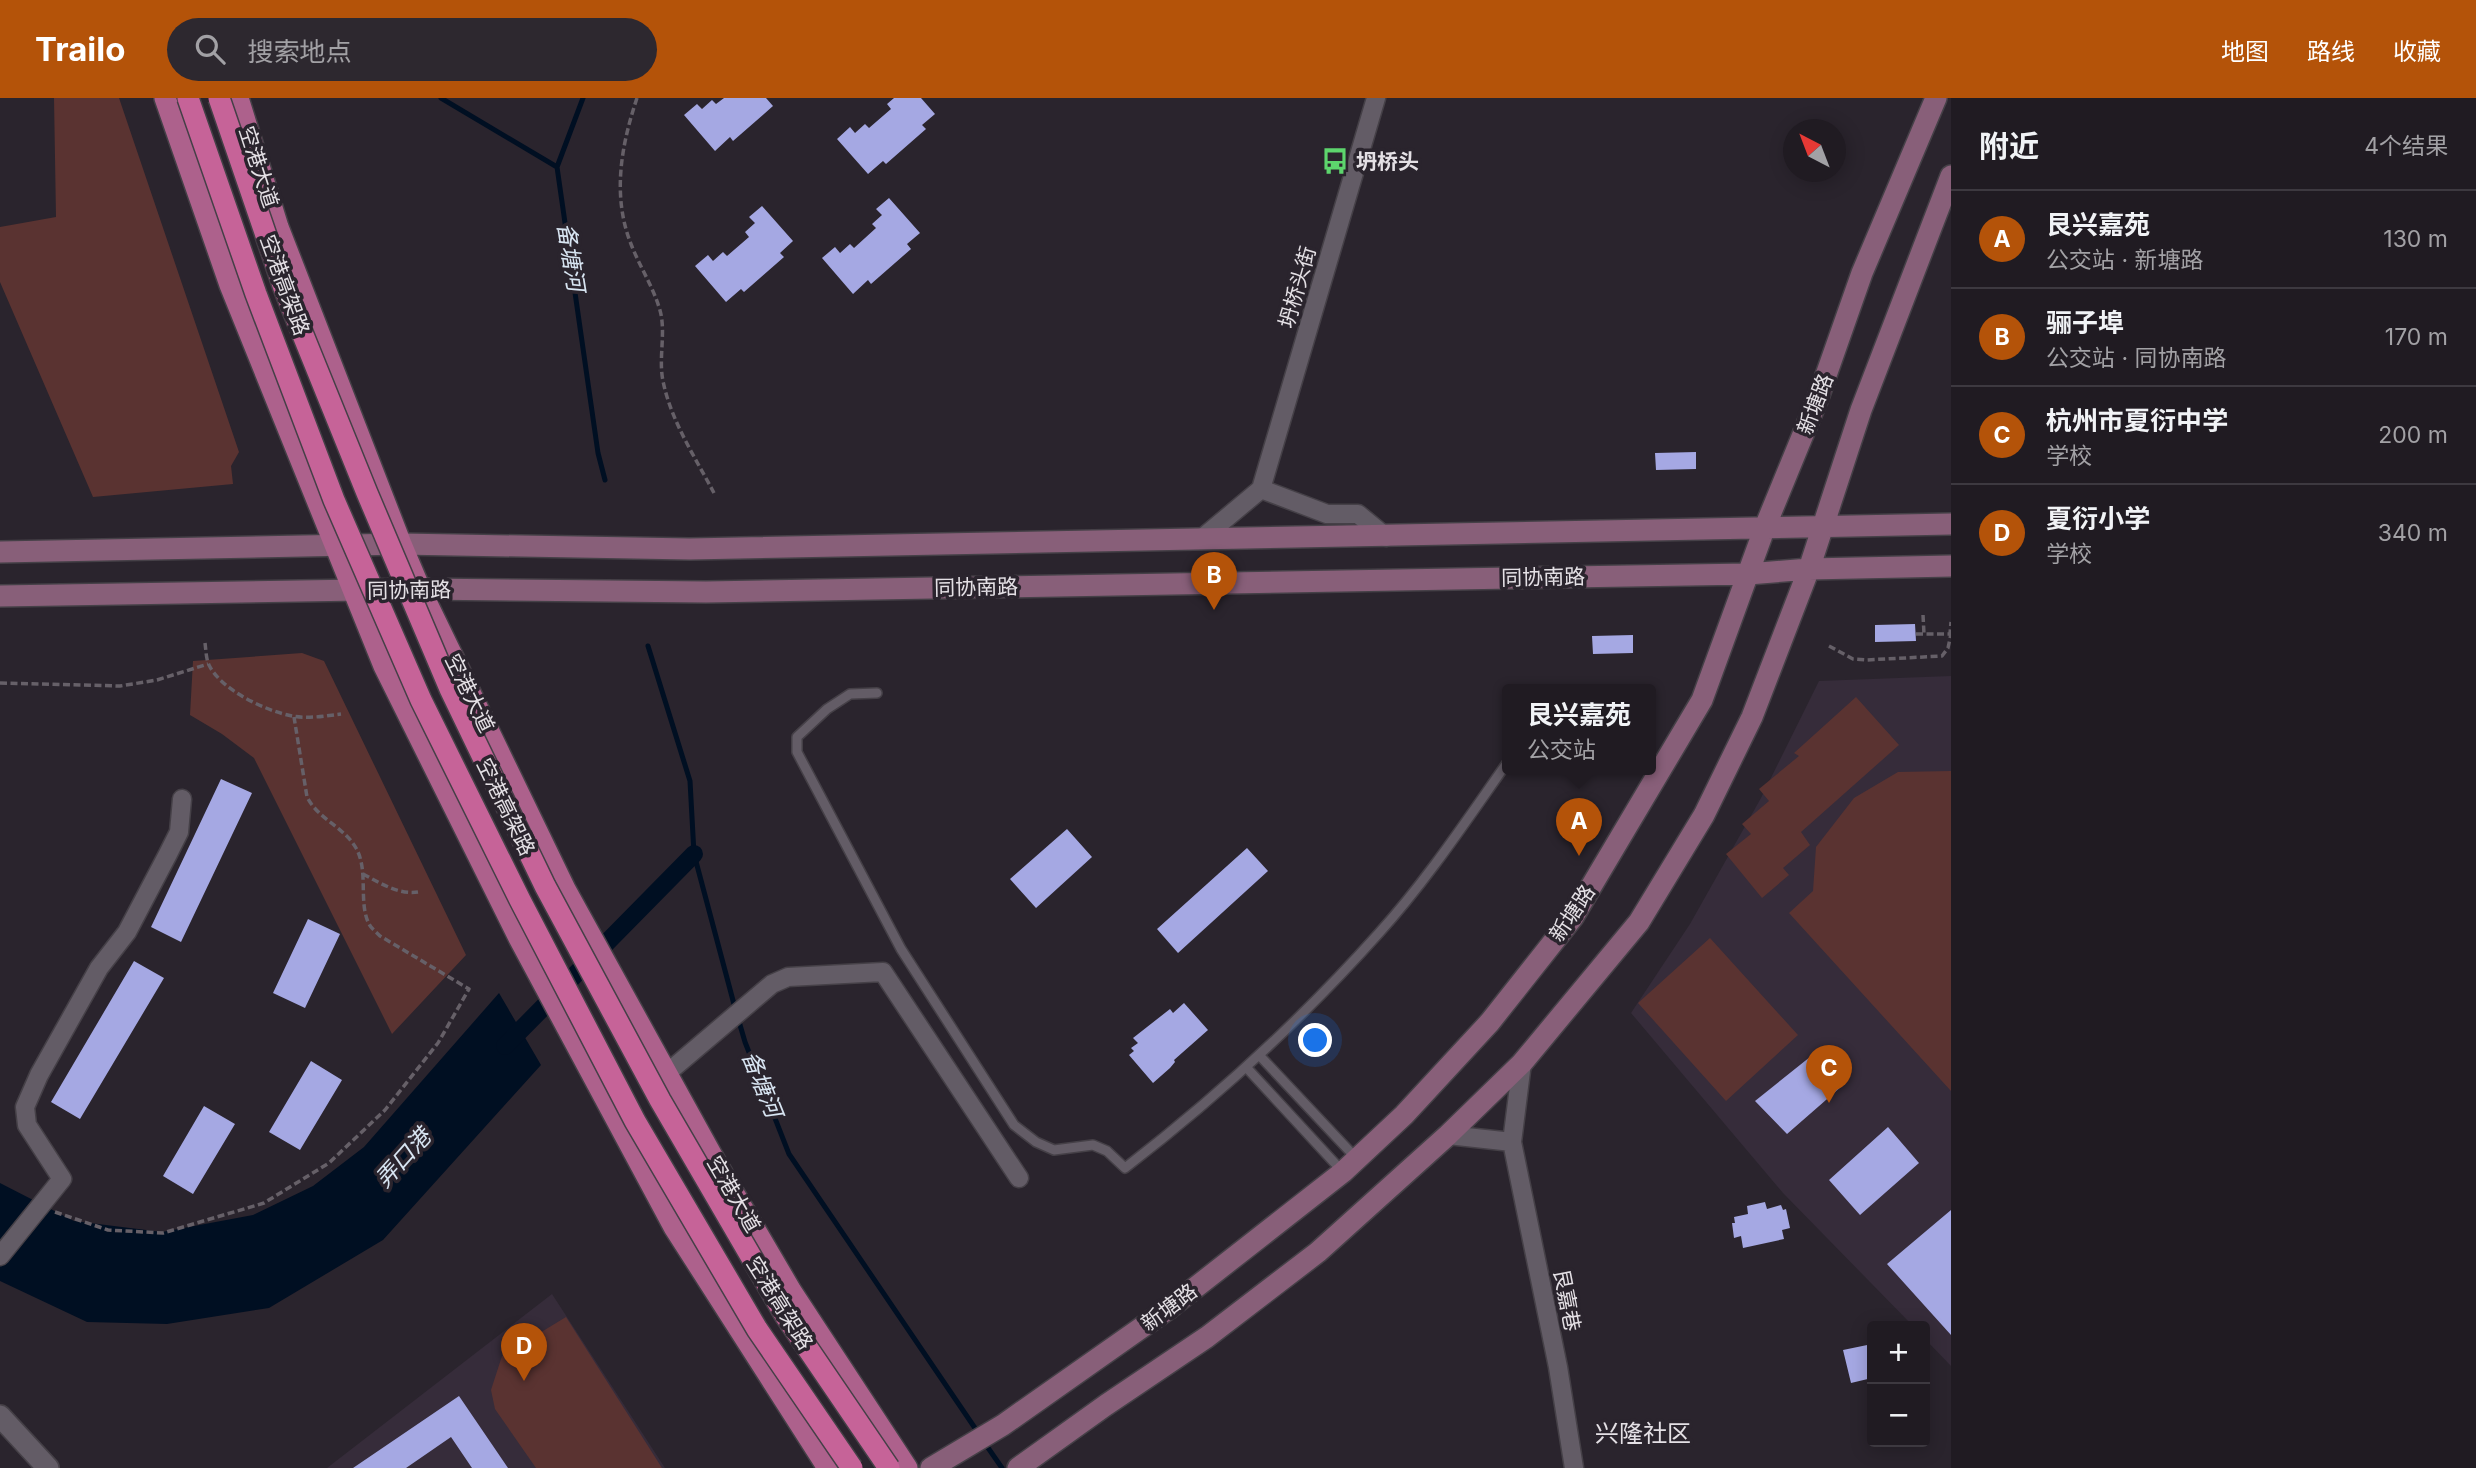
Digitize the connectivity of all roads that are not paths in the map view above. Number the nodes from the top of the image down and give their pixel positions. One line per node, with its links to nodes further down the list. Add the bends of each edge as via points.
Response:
1 (165, 98): 14 (main road, via 230,285)
2 (188, 98): 39 (highway, 空港高架路, bridge, via 334,500 421,699 635,1121 757,1329)
3 (219, 98): 40 (highway, 空港高架路, bridge, via 284,288 367,493 450,689 545,886 660,1100 785,1315)
4 (238, 98): 15 (main road, 空港大道, via 278,227)
5 (1376, 98): 8 (street, 坍桥头街)
6 (1936, 98): 10 (main road, 新塘路, via 1862,273)
7 (1951, 176): 11 (main road)
8 (1261, 489): 12 (street, via 1327,514 1358,514); 13 (street)
9 (1951, 524): 11 (main road, 同协南路)
10 (1765, 527): 11 (main road, 同协南路); 12 (main road, 同协南路); 19 (main road, 新塘路)
11 (1821, 527): 18 (main road)
12 (1386, 537): 13 (main road, 同协南路)
13 (1199, 540): 15 (main road, 同协南路, via 690,549)
14 (335, 544): 15 (main road, 同协南路); 16 (main road, 同协南路); 21 (main road)
15 (401, 544): 20 (main road, 空港大道)
16 (0, 552)
17 (1951, 566): 18 (main road, 同协南路)
18 (1808, 569): 19 (main road, 同协南路); 27 (main road, via 1752,717 1704,815 1639,922)
19 (1748, 574): 20 (main road, 同协南路, via 706,592); 32 (main road, 新塘路, via 1702,700 1573,917 1490,1022)
20 (420, 589): 21 (main road, 同协南路); 29 (main road, 空港大道, via 565,889)
21 (354, 591): 22 (main road, 同协南路); 38 (main road, via 384,666 519,938 674,1227)
22 (0, 596)
23 (877, 693): 28 (lane, via 850,694 827,709 797,737 797,752 901,949 1014,1125 1054,1150 1093,1145 1125,1168)
24 (1502, 770): 26 (lane, via 1380,933)
25 (182, 799): 34 (street, via 178,832 168,854 127,932 99,968 24,1107 27,1125 62,1179)
26 (1259, 1055): 28 (lane); 32 (lane)
27 (1522, 1063): 30 (main road); 31 (street, 艮嘉巷)
28 (1246, 1067): 32 (lane)
29 (666, 1074): 33 (street, via 772,984 788,977 883,972); 41 (main road, 空港大道, via 791,1292)
30 (1448, 1135): 31 (street); 36 (main road, via 1318,1252 1208,1337)
31 (1512, 1142): 43 (street, 艮嘉巷)
32 (1350, 1166): 42 (main road, 新塘路, via 1168,1309 1003,1425)
33 (1020, 1178)
34 (0, 1256)
35 (0, 1416): 37 (street)
36 (1023, 1465)
37 (48, 1468)
38 (828, 1468)
39 (852, 1468)
40 (890, 1468)
41 (907, 1468)
42 (931, 1468)
43 (1574, 1468)

